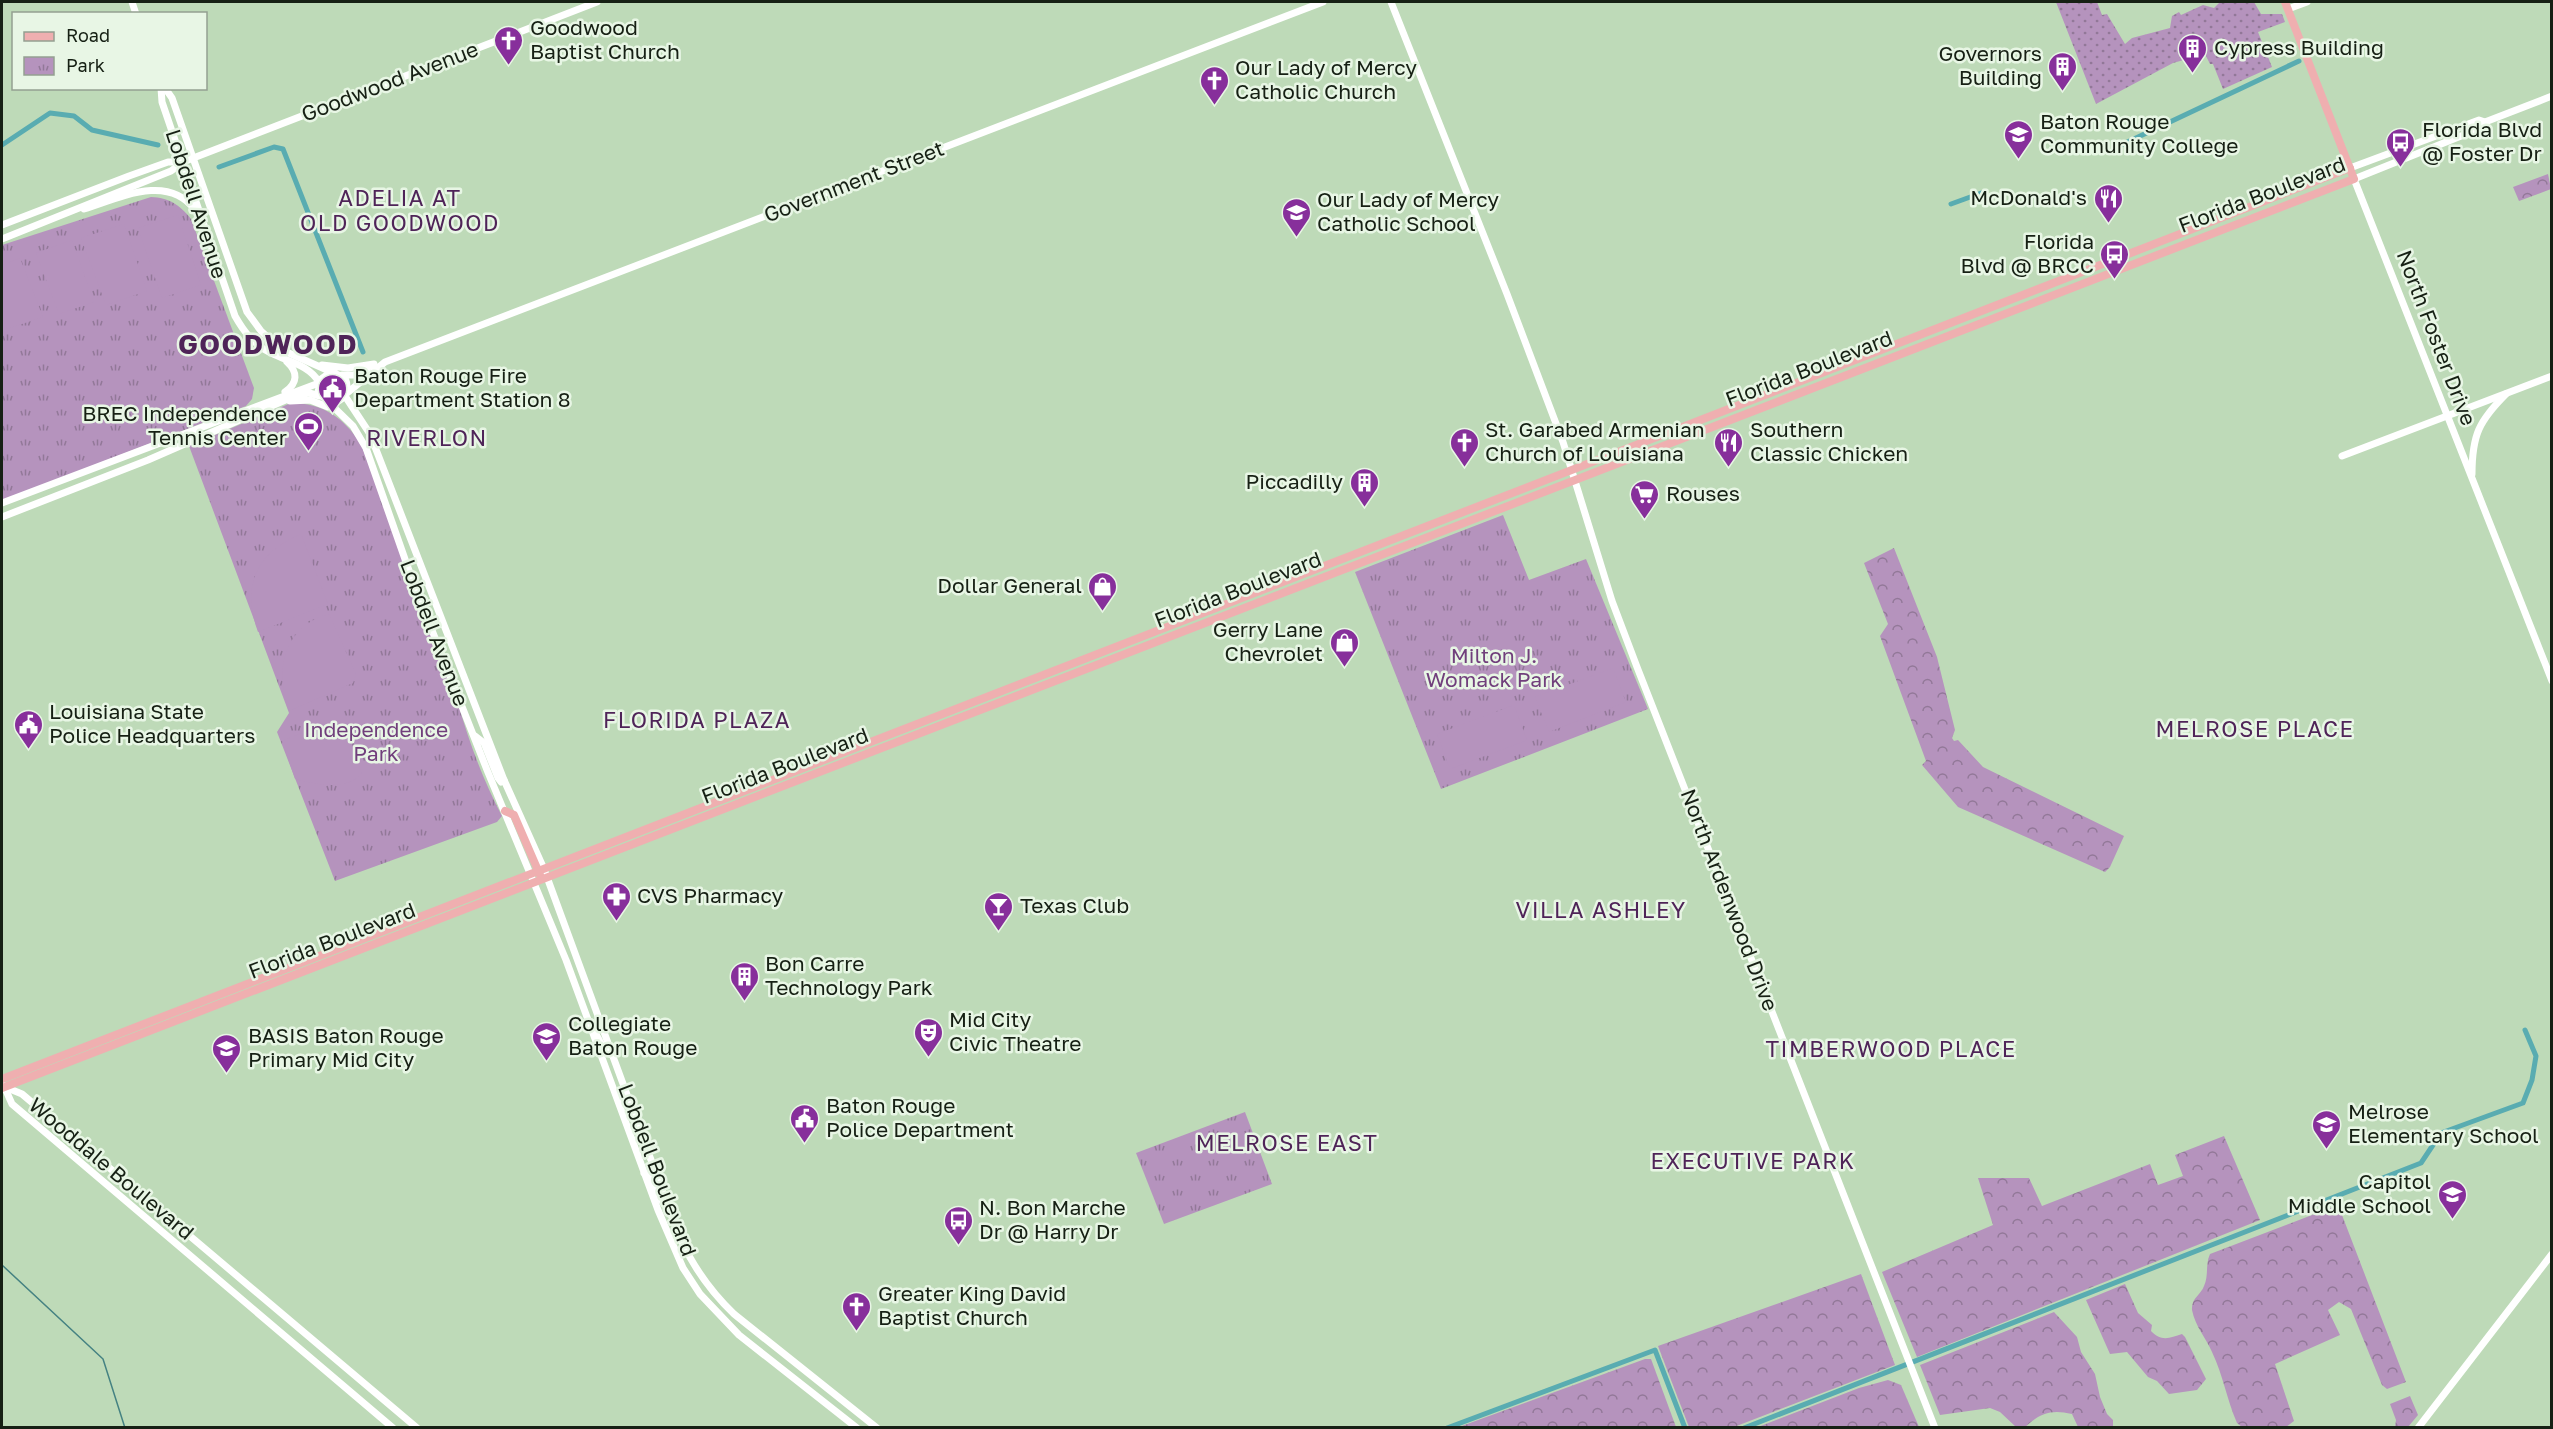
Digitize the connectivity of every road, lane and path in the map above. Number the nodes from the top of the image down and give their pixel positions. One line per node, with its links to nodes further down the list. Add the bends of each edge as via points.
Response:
1 (597, 2): 10 (main road, Goodwood Avenue)
2 (1323, 2): 27 (main road, Government Street)
3 (1391, 2): 45 (main road, North Ardenwood Drive)
4 (2307, 2): 5 (main road)
5 (2287, 5): 12 (main road, North Foster Drive)
6 (163, 90): 11 (main road, Lobdell Avenue, via 162,102)
7 (165, 90): 10 (main road, Lobdell Avenue, via 172,98)
8 (2552, 96): 9 (main road, Florida Boulevard)
9 (2485, 122): 12 (main road, Florida Boulevard, via 2478,120); 14 (main road, Florida Boulevard, via 2481,128)
10 (193, 158): 11 (main road, Goodwood Avenue); 21 (main road, Lobdell Avenue)
11 (183, 162): 13 (main road, via 168,162); 15 (main road, via 171,171); 16 (main road, Lobdell Avenue)
12 (2350, 168): 14 (main road, North Foster Drive); 20 (main road, Florida Boulevard)
13 (129, 176): 15 (main road, via 126,184); 18 (main road)
14 (2354, 179): 20 (main road, Florida Boulevard); 41 (main road, North Foster Drive)
15 (109, 195): 17 (main road)
16 (200, 216): 17 (main road, via 179,195 147,190); 22 (main road, Lobdell Avenue)
17 (45, 222): 19 (main road)
18 (2, 225)
19 (2, 239)
20 (2118, 264): 23 (main road, Florida Boulevard)
21 (238, 291): 22 (main road); 24 (main road, Lobdell Avenue)
22 (226, 295): 25 (main road, Lobdell Avenue, via 240,326)
23 (2011, 305): 42 (main road, Florida Boulevard); 43 (main road, Florida Boulevard)
24 (268, 339): 25 (main road); 29 (main road, Lobdell Avenue)
25 (260, 347): 26 (main road, Lobdell Avenue)
26 (285, 360): 32 (main road, Lobdell Avenue, via 308,369); 36 (main road, via 294,368 296,378)
27 (385, 362): 28 (main road, Government Street); 33 (main road, Government Street)
28 (374, 364): 29 (main road, via 348,368); 30 (main road, Government Street, via 358,373)
29 (316, 365): 30 (main road, Lobdell Avenue)
30 (339, 374): 32 (main road, via 328,374); 35 (main road, via 347,382)
31 (2552, 376): 34 (main road)
32 (319, 382): 36 (main road); 37 (main road)
33 (355, 385): 35 (main road, Government Street); 38 (main road)
34 (2508, 392): 41 (main road); 46 (main road, via 2483,419 2475,435)
35 (346, 394): 37 (main road, via 337,402); 38 (main road, Lobdell Avenue)
36 (278, 397): 47 (main road)
37 (323, 399): 39 (main road, via 301,394); 40 (main road, Lobdell Avenue)
38 (351, 404): 54 (main road, Lobdell Avenue, via 370,434)
39 (276, 405): 40 (main road, via 305,400); 48 (main road)
40 (338, 410): 53 (main road, Lobdell Avenue, via 366,448)
41 (2446, 416): 44 (main road); 46 (main road, North Foster Drive)
42 (1678, 429): 43 (main road); 45 (main road, Florida Boulevard)
43 (1681, 438): 45 (main road, Florida Boulevard)
44 (2342, 456)
45 (1574, 474): 49 (main road, Florida Boulevard); 82 (main road, North Ardenwood Drive, via 1612,601)
46 (2472, 476): 50 (main road, North Foster Drive)
47 (2, 503)
48 (2, 517)
49 (1360, 557): 51 (main road, Florida Boulevard); 52 (main road, Florida Boulevard)
50 (2552, 681)
51 (944, 714): 52 (main road, via 944,718); 56 (main road, Florida Boulevard)
52 (923, 731): 57 (main road, Florida Boulevard)
53 (473, 734): 54 (main road, via 484,743 498,778); 55 (main road, Lobdell Avenue)
54 (504, 780): 58 (main road, Lobdell Avenue)
55 (505, 811): 58 (main road, via 519,823)
56 (668, 820): 57 (main road); 58 (main road, Florida Boulevard)
57 (672, 829): 58 (main road, Florida Boulevard)
58 (540, 875): 59 (main road, Florida Boulevard); 60 (main road, Florida Boulevard); 64 (main road, Lobdell Boulevard); 66 (main road, Lobdell Boulevard)
59 (407, 922): 60 (main road); 61 (main road, Florida Boulevard)
60 (409, 930): 61 (main road, Florida Boulevard)
61 (303, 967): 62 (main road, Florida Boulevard)
62 (225, 997): 63 (main road, Florida Boulevard); 65 (main road, Florida Boulevard)
63 (143, 1024): 65 (main road); 68 (main road, Florida Boulevard)
64 (591, 1029): 66 (main road, via 606,1053); 67 (main road, Lobdell Boulevard)
65 (108, 1047): 68 (main road, Florida Boulevard)
66 (614, 1056): 69 (main road, Lobdell Boulevard)
67 (605, 1069): 69 (main road, via 614,1072); 70 (main road, Lobdell Boulevard)
68 (2, 1085): 78 (main road, Wooddale Boulevard, via 12,1104); 79 (main road, Wooddale Boulevard, via 22,1094)
69 (629, 1100): 71 (main road, Lobdell Boulevard)
70 (644, 1173): 71 (main road); 72 (main road, Lobdell Boulevard)
71 (669, 1207): 72 (main road); 74 (main road, Lobdell Boulevard, via 698,1273 724,1305)
72 (658, 1210): 75 (main road, Lobdell Boulevard, via 683,1268 700,1294)
73 (2552, 1254): 83 (main road)
74 (754, 1330): 75 (main road); 76 (main road, Lobdell Boulevard)
75 (740, 1335): 77 (main road, Lobdell Boulevard)
76 (843, 1401): 77 (main road); 81 (main road, Lobdell Boulevard)
77 (836, 1411): 80 (main road, Lobdell Boulevard)
78 (393, 1428)
79 (417, 1428)
80 (857, 1428)
81 (877, 1428)
82 (1935, 1428)
83 (2418, 1428)

